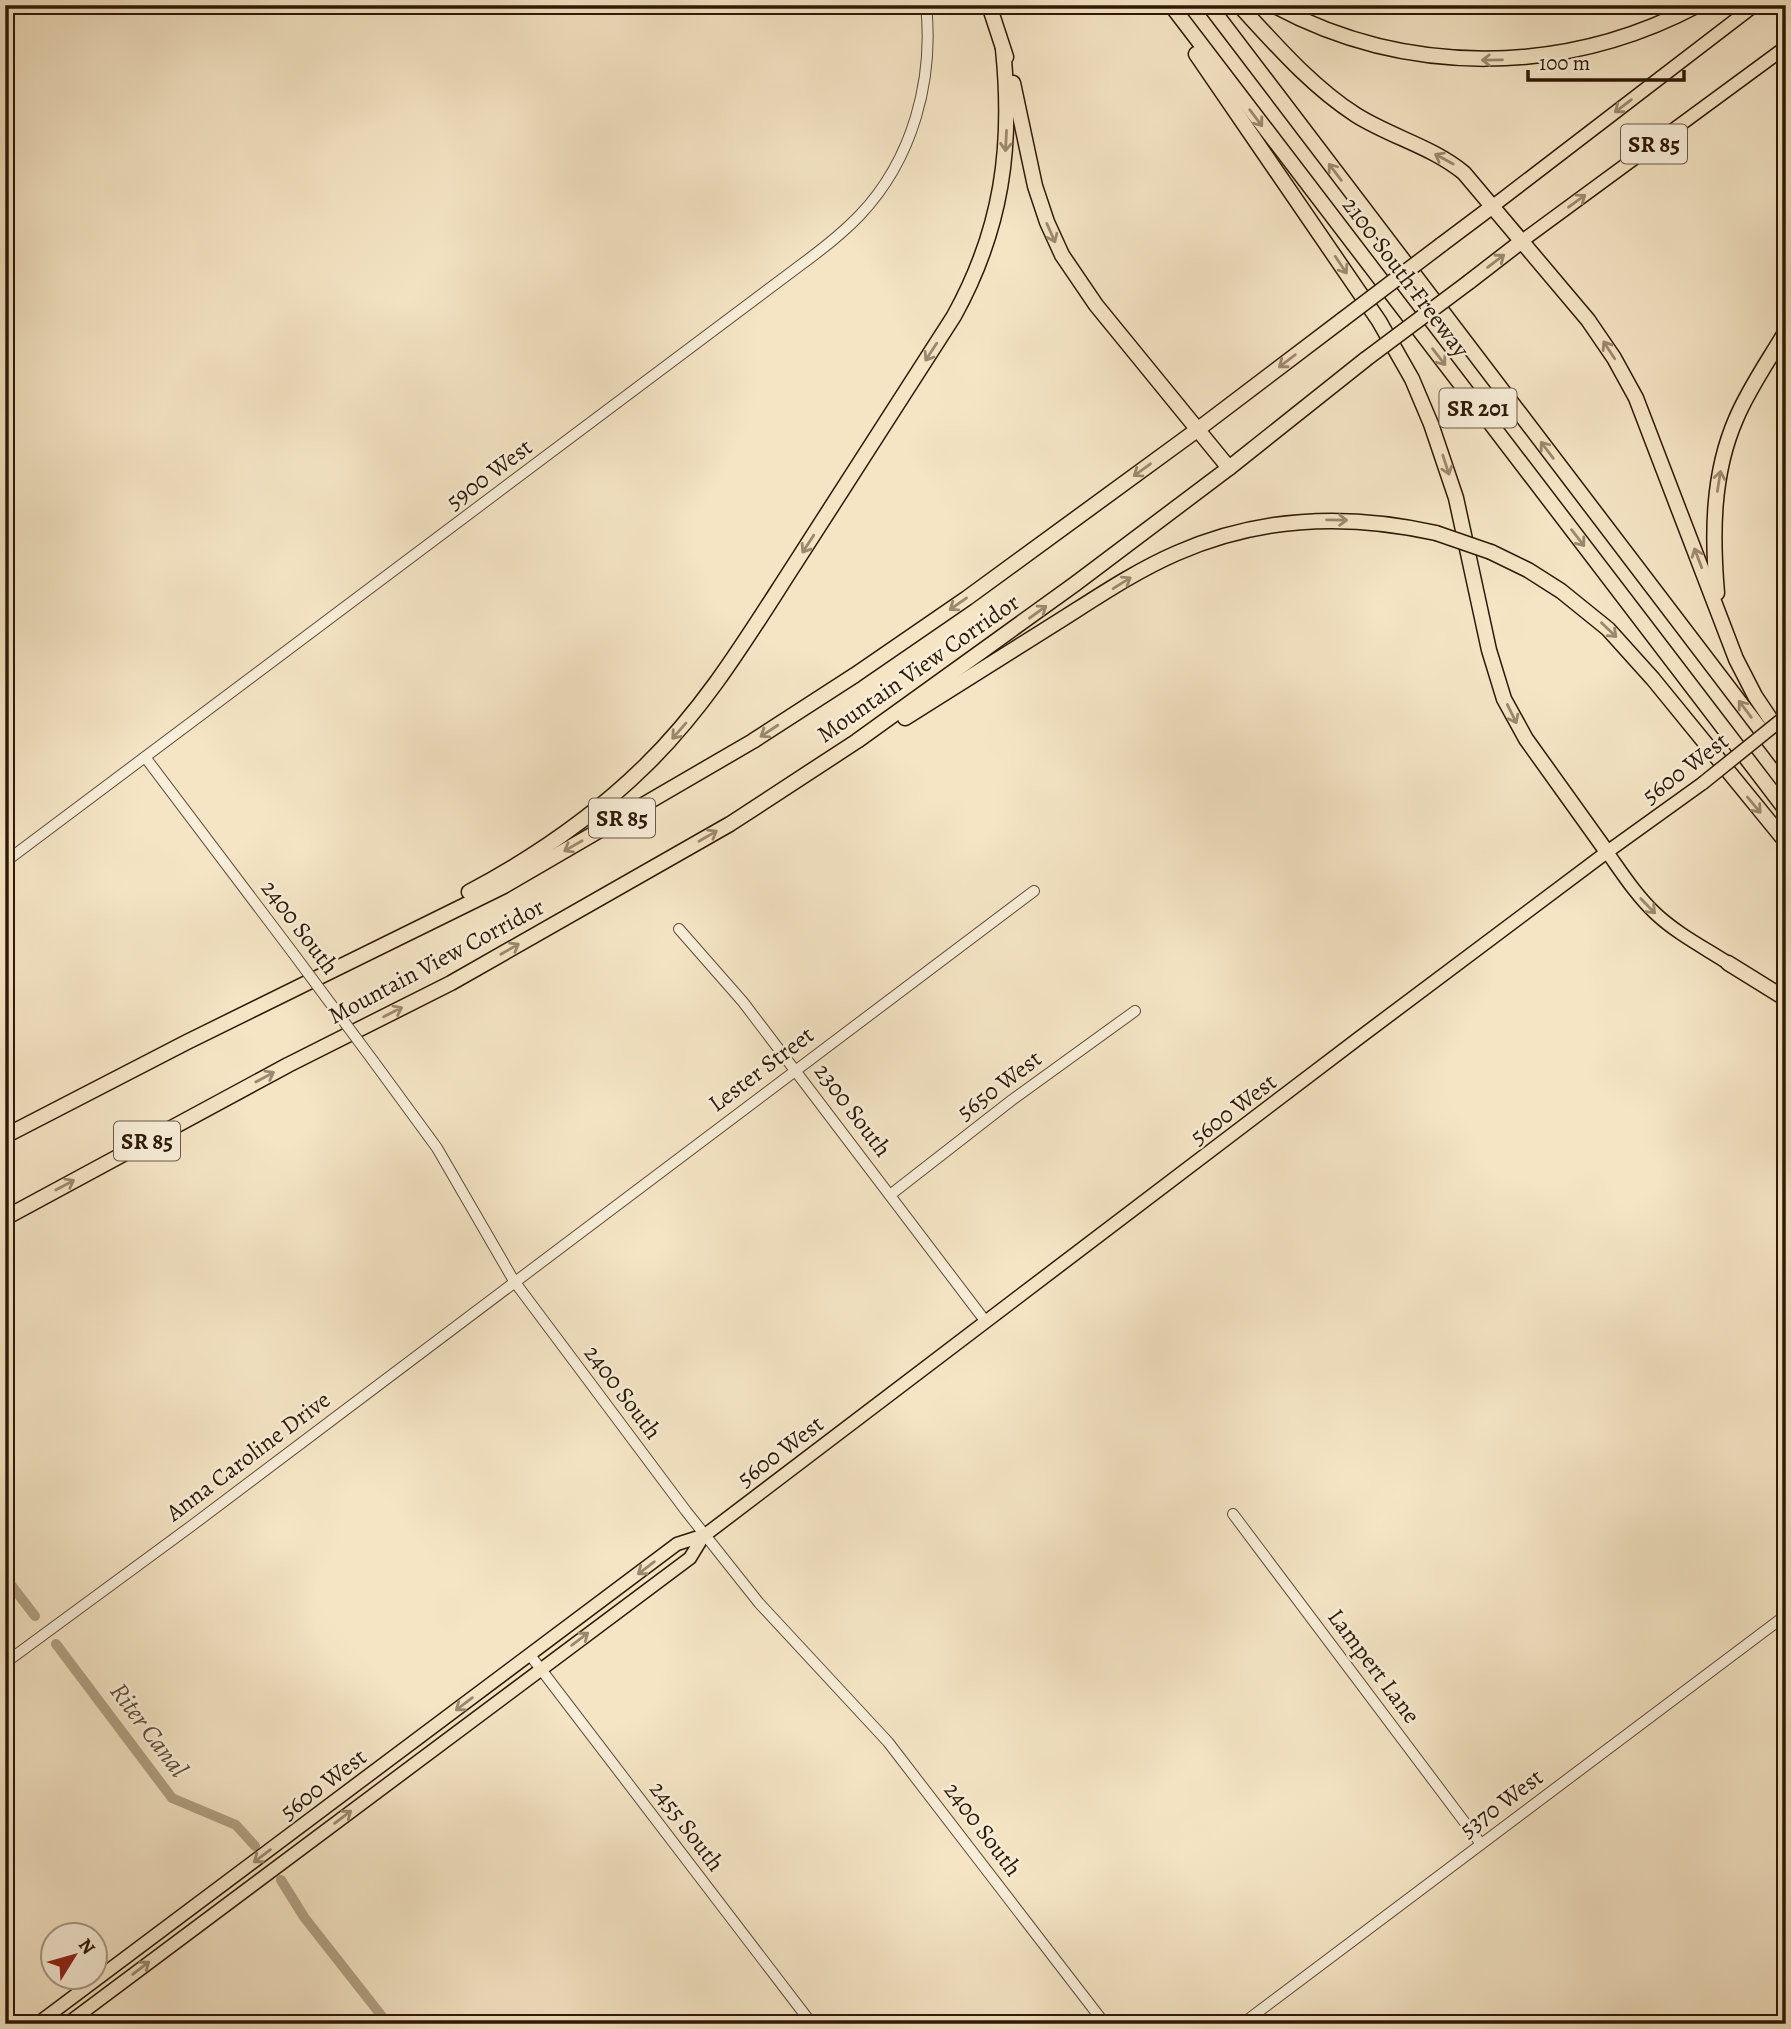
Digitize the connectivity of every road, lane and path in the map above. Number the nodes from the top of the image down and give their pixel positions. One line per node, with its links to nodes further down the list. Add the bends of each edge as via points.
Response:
1 (926, 5): 19 (street, 5900 West, via 928,65 915,122 878,192 847,228)
2 (989, 5): 10 (highway)
3 (1168, 5): 21 (highway, 2100 South Freeway / SR 201, one-way to 21); 24 (highway, one-way to 24, via 1401,358 1447,468 1504,699 1526,739)
4 (1209, 5): 20 (highway, 2100 South Freeway / SR 201, one-way to 4)
5 (1239, 5): 11 (highway, one-way to 5, via 1456,167 1371,124 1329,95)
6 (1273, 5): 7 (highway, one-way to 6, via 1648,29 1584,49 1480,60 1432,57 1369,44)
7 (1698, 5)
8 (1755, 5): 11 (main road, Mountain View Corridor / SR 85, one-way to 11)
9 (1786, 47): 12 (main road, Mountain View Corridor / SR 85, one-way to 9)
10 (1003, 49): 14 (highway, one-way to 14, via 1035,186 1058,247 1092,300); 28 (highway, one-way to 28, via 1007,104 1004,172 996,214 974,276 954,316 727,668 666,744 604,804 533,855)
11 (1493, 206): 12 (highway); 14 (highway, Mountain View Corridor / SR 85, one-way to 14, bridge)
12 (1522, 241): 15 (highway, Mountain View Corridor / SR 85, one-way to 12, bridge); 16 (highway, one-way to 12, via 1626,378 1588,320)
13 (1786, 331): 16 (highway, one-way to 13, via 1714,546 1720,473 1736,419)
14 (1197, 430): 15 (highway); 28 (highway, Mountain View Corridor / SR 85, one-way to 28, via 967,598 753,741 504,886)
15 (1229, 468): 22 (highway, Mountain View Corridor / SR 85, one-way to 15, via 983,652)
16 (1722, 622): 18 (highway, via 1745,678)
17 (1786, 716): 24 (main road, 5600 West, bridge)
18 (1786, 742)
19 (145, 757): 25 (street, 5900 West); 37 (street, 2400 South, bridge, via 437,1148)
20 (1786, 763)
21 (1786, 810)
22 (730, 824): 23 (highway, one-way to 23, bridge, via 1134,575 1219,538 1325,520 1393,524 1436,533 1491,552 1561,591 1638,661); 36 (highway, Mountain View Corridor / SR 85, one-way to 22, via 451,983)
23 (1786, 842)
24 (1606, 852): 29 (main road, one-way to 29, via 1654,912); 38 (main road, 5600 West)
25 (5, 862)
26 (1034, 891): 33 (street, Lester Street)
27 (679, 929): 33 (street, 2300 South, via 722,975)
28 (390, 940): 34 (highway, Mountain View Corridor / SR 85)
29 (1728, 963): 30 (highway); 31 (street)
30 (1786, 999)
31 (1786, 1004)
32 (1135, 1011): 35 (street, 5650 West)
33 (796, 1070): 35 (street, 2300 South); 37 (street, Lester Street)
34 (5, 1136)
35 (890, 1195): 38 (street, 2300 South)
36 (5, 1217)
37 (514, 1281): 40 (street, 2400 South); 43 (street, Anna Caroline Drive)
38 (986, 1322): 40 (main road, 5600 West)
39 (1233, 1514): 45 (street, Lampert Lane)
40 (705, 1535): 42 (main road, 5600 West, one-way to 42, via 677,1544); 44 (main road, 5600 West, one-way to 40, via 690,1558); 49 (street, 2400 South, via 774,1620 888,1742)
41 (1786, 1615): 45 (street, 5370 West)
42 (530, 1655): 44 (street, 2455 South); 46 (main road, 5600 West, one-way to 46)
43 (5, 1663)
44 (541, 1669): 47 (main road, 5600 West, one-way to 44); 48 (street, 2455 South)
45 (1481, 1844): 50 (street, 5370 West)
46 (43, 2021)
47 (67, 2024)
48 (812, 2024)
49 (1105, 2024)
50 (1242, 2024)

